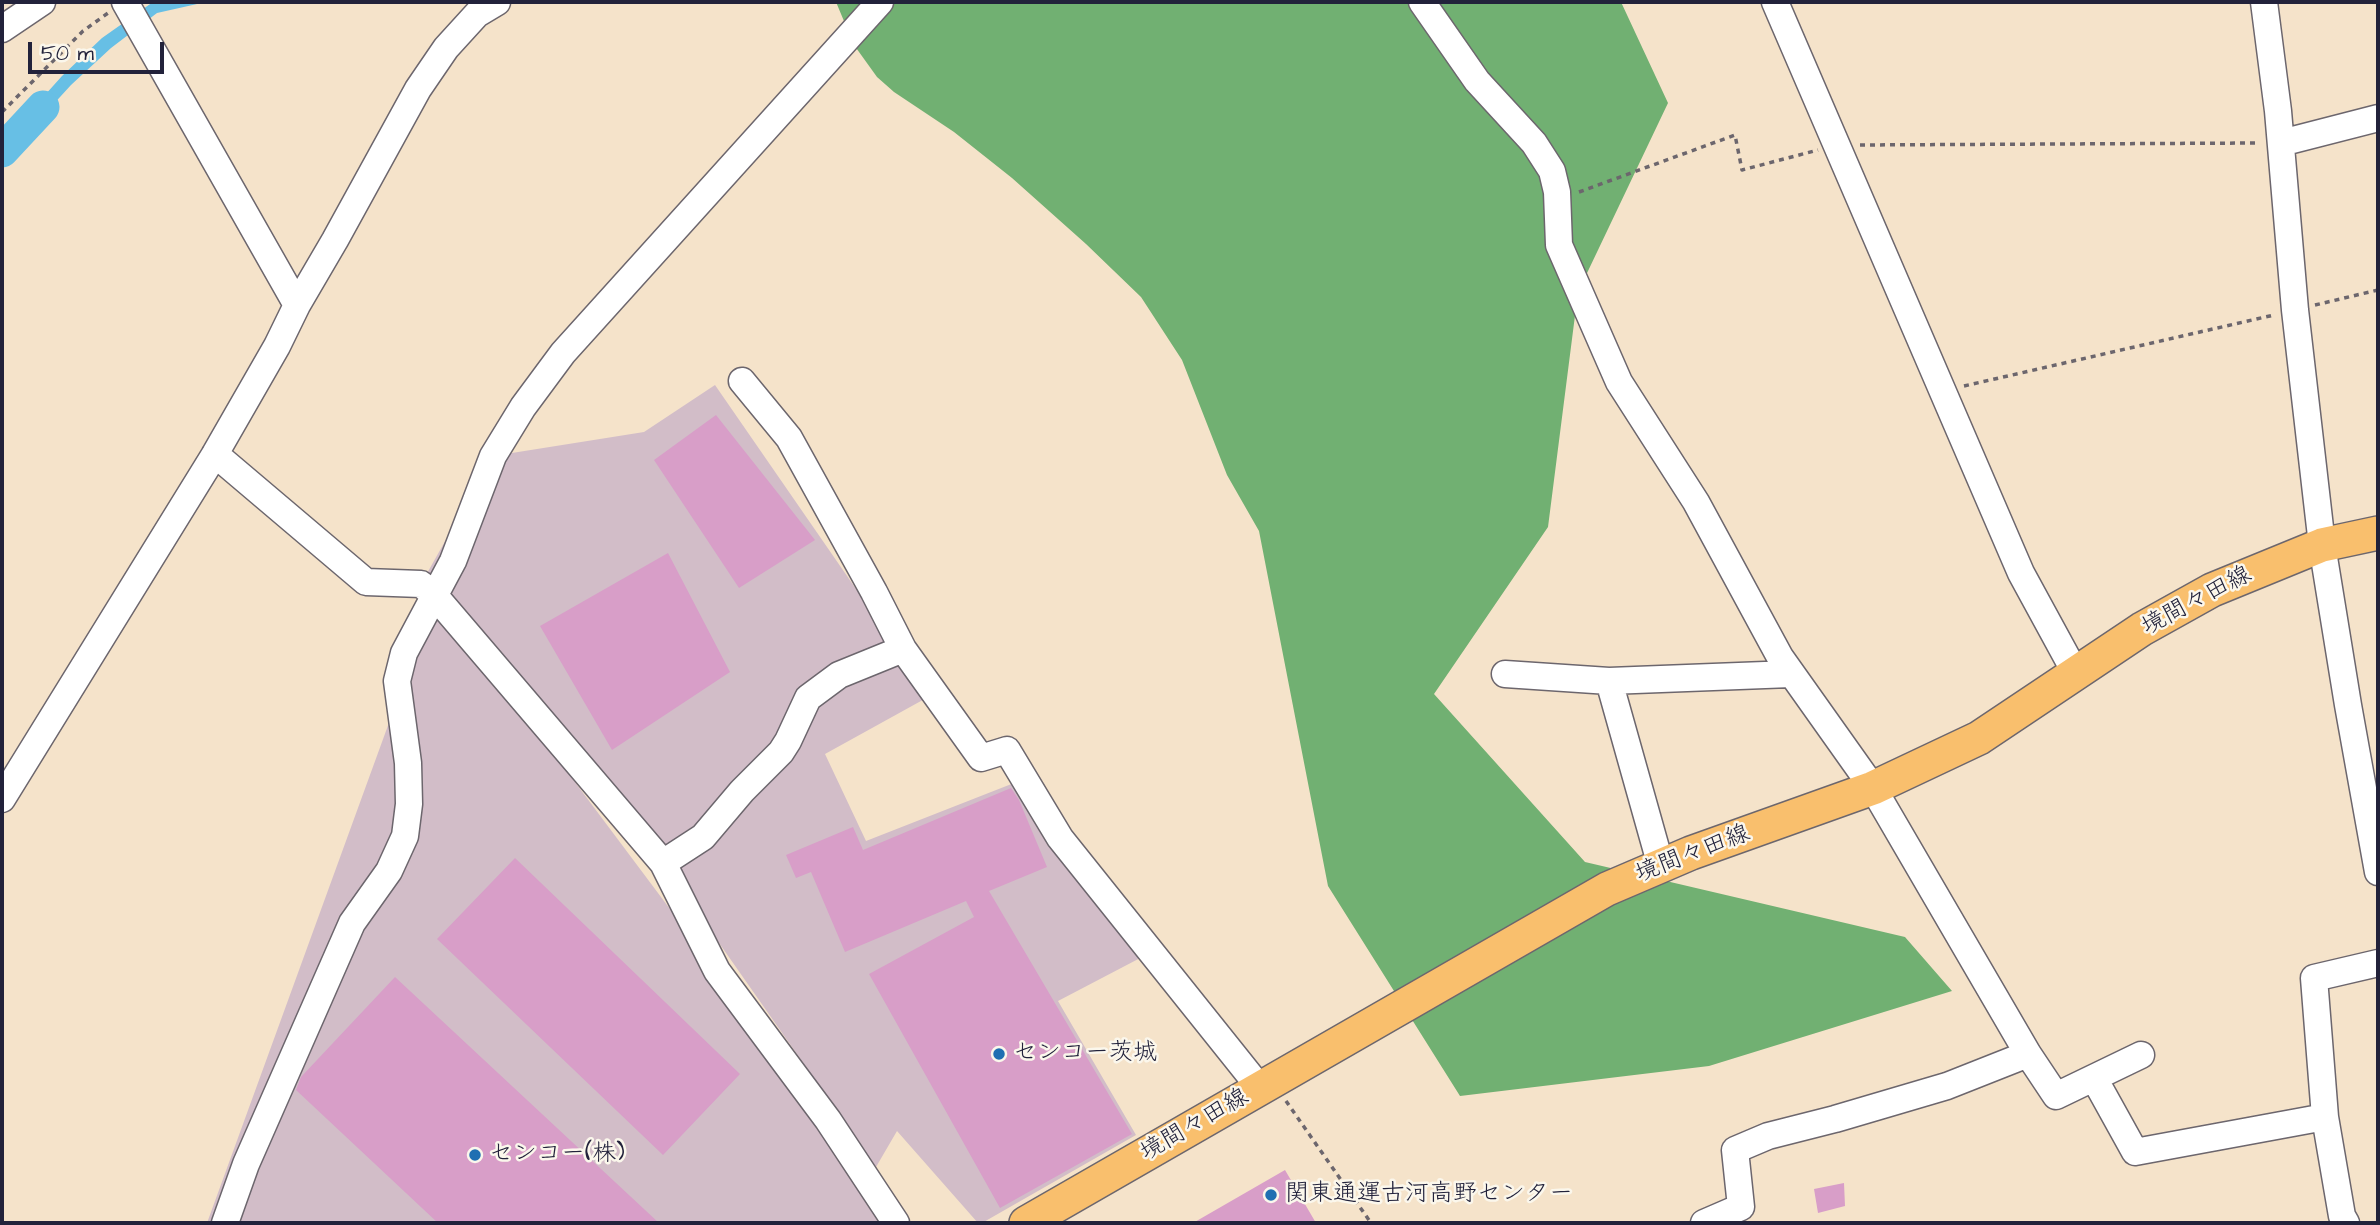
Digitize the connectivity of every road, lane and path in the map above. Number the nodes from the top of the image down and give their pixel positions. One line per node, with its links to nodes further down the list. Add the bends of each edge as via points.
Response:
1 (41, 2): 8 (street)
2 (497, 2): 15 (street, via 469,22 418,89)
3 (880, 2): 22 (street, via 563,352 493,456)
4 (1422, 2): 13 (street, via 1477,81 1534,143 1552,171)
5 (1775, 2): 12 (street)
6 (2264, 2): 11 (street)
7 (119, 5): 9 (path, via 83,31); 15 (street, via 153,53)
8 (2, 29)
9 (2, 112)
10 (2378, 118): 11 (street)
11 (2281, 143): 12 (path); 16 (street)
12 (1837, 145): 13 (path, via 1742,170 1735,135 1589,187); 18 (street)
13 (1557, 204): 25 (street, via 1559,244 1619,382 1696,502)
14 (2378, 290): 16 (path)
15 (297, 304): 19 (street)
16 (2295, 310): 18 (path); 21 (street)
17 (742, 381): 23 (street, via 789,438)
18 (1941, 391): 26 (street, via 2021,573)
19 (215, 454): 22 (street, via 366,582 421,584); 29 (street)
20 (2378, 533): 21 (main road, 境間々田線)
21 (2322, 545): 26 (main road, 境間々田線, via 2212,590 2142,629); 32 (street)
22 (435, 596): 30 (street); 39 (street, via 404,653 397,681 408,763 405,836 389,871 352,923 246,1164)
23 (904, 649): 30 (street, via 839,675 808,698 781,752 703,837); 37 (street, via 981,758 1007,750 1060,838)
24 (1505, 674): 27 (street)
25 (1791, 674): 27 (street); 28 (street)
26 (2076, 674): 28 (main road, 境間々田線, via 1979,738)
27 (1609, 681): 31 (street)
28 (1873, 788): 31 (main road, 境間々田線); 34 (street)
29 (2, 799)
30 (663, 863): 40 (street, via 716,971 828,1119)
31 (1661, 866): 37 (main road, 境間々田線, via 1607,889)
32 (2378, 872)
33 (2378, 964): 38 (street, via 2314,978)
34 (2028, 1054): 36 (street, via 2056,1096); 43 (street, via 1947,1086 1768,1136 1735,1150 1741,1207)
35 (2141, 1055): 36 (street)
36 (2094, 1078): 38 (street, via 2136,1152)
37 (1266, 1085): 41 (main road, 境間々田線); 42 (path)
38 (2325, 1116): 44 (street)
39 (225, 1223)
40 (896, 1223)
41 (1026, 1223)
42 (1371, 1223)
43 (1704, 1223)
44 (2346, 1223)

